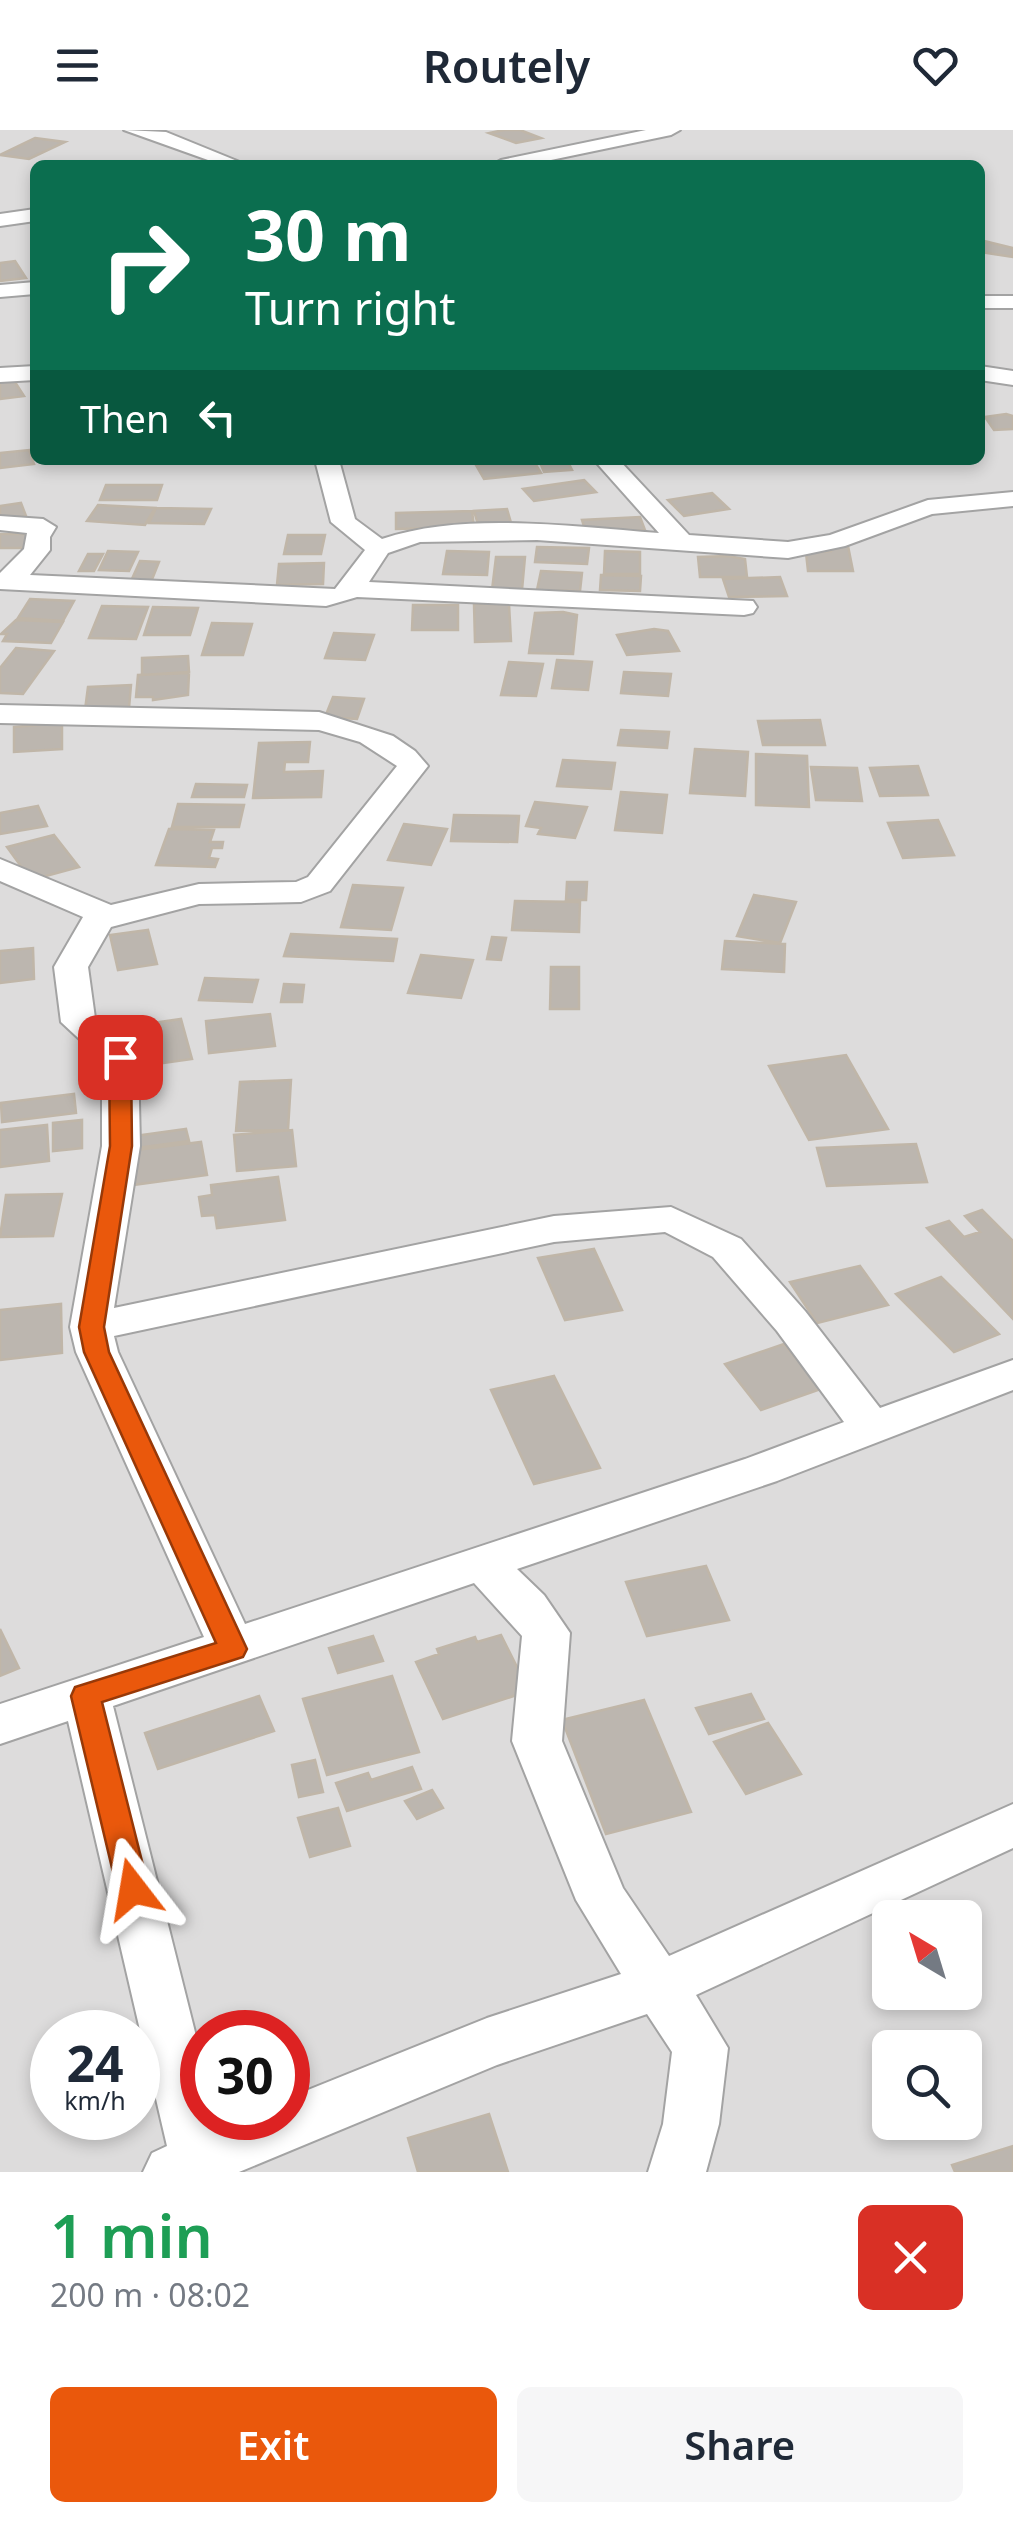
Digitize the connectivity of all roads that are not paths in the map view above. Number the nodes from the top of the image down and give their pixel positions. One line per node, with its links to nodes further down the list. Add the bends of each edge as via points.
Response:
1 (133, 130): 3 (street)
2 (671, 130): 4 (street)
3 (225, 160)
4 (525, 160)
5 (30, 216): 6 (street)
6 (0, 220)
7 (30, 289): 8 (street)
8 (0, 292)
9 (30, 372): 11 (street)
10 (985, 373): 12 (street)
11 (0, 375)
12 (1013, 378)
13 (328, 465): 18 (street, via 342,522)
14 (611, 465): 17 (street)
15 (1013, 499): 17 (street, via 928,507 812,548)
16 (0, 524): 19 (street, via 42,527 37,550)
17 (682, 542): 18 (street, via 506,532 418,536)
18 (379, 548): 20 (street)
19 (5, 581): 20 (street, via 326,598)
20 (352, 589): 21 (street)
21 (744, 607)
22 (0, 714): 24 (street, via 319,721 350,727 413,766 319,884 301,892 199,894)
23 (0, 869): 24 (street)
24 (108, 916): 25 (street, via 98,920 71,968 78,1022 120,1057 121,1146)
25 (91, 1327): 27 (street, via 554,1229 671,1219 726,1248); 29 (street, via 96,1352)
26 (1013, 1374): 27 (street)
27 (872, 1428): 28 (street)
28 (482, 1564): 29 (street); 33 (street, via 546,1633 537,1741 602,1900)
29 (233, 1649): 30 (street)
30 (86, 1696): 31 (street); 34 (street)
31 (0, 1724)
32 (1013, 1824): 33 (street)
33 (659, 1986): 34 (street, via 487,2043); 35 (street, via 700,2048 691,2124)
34 (191, 2168)
35 (677, 2172)

